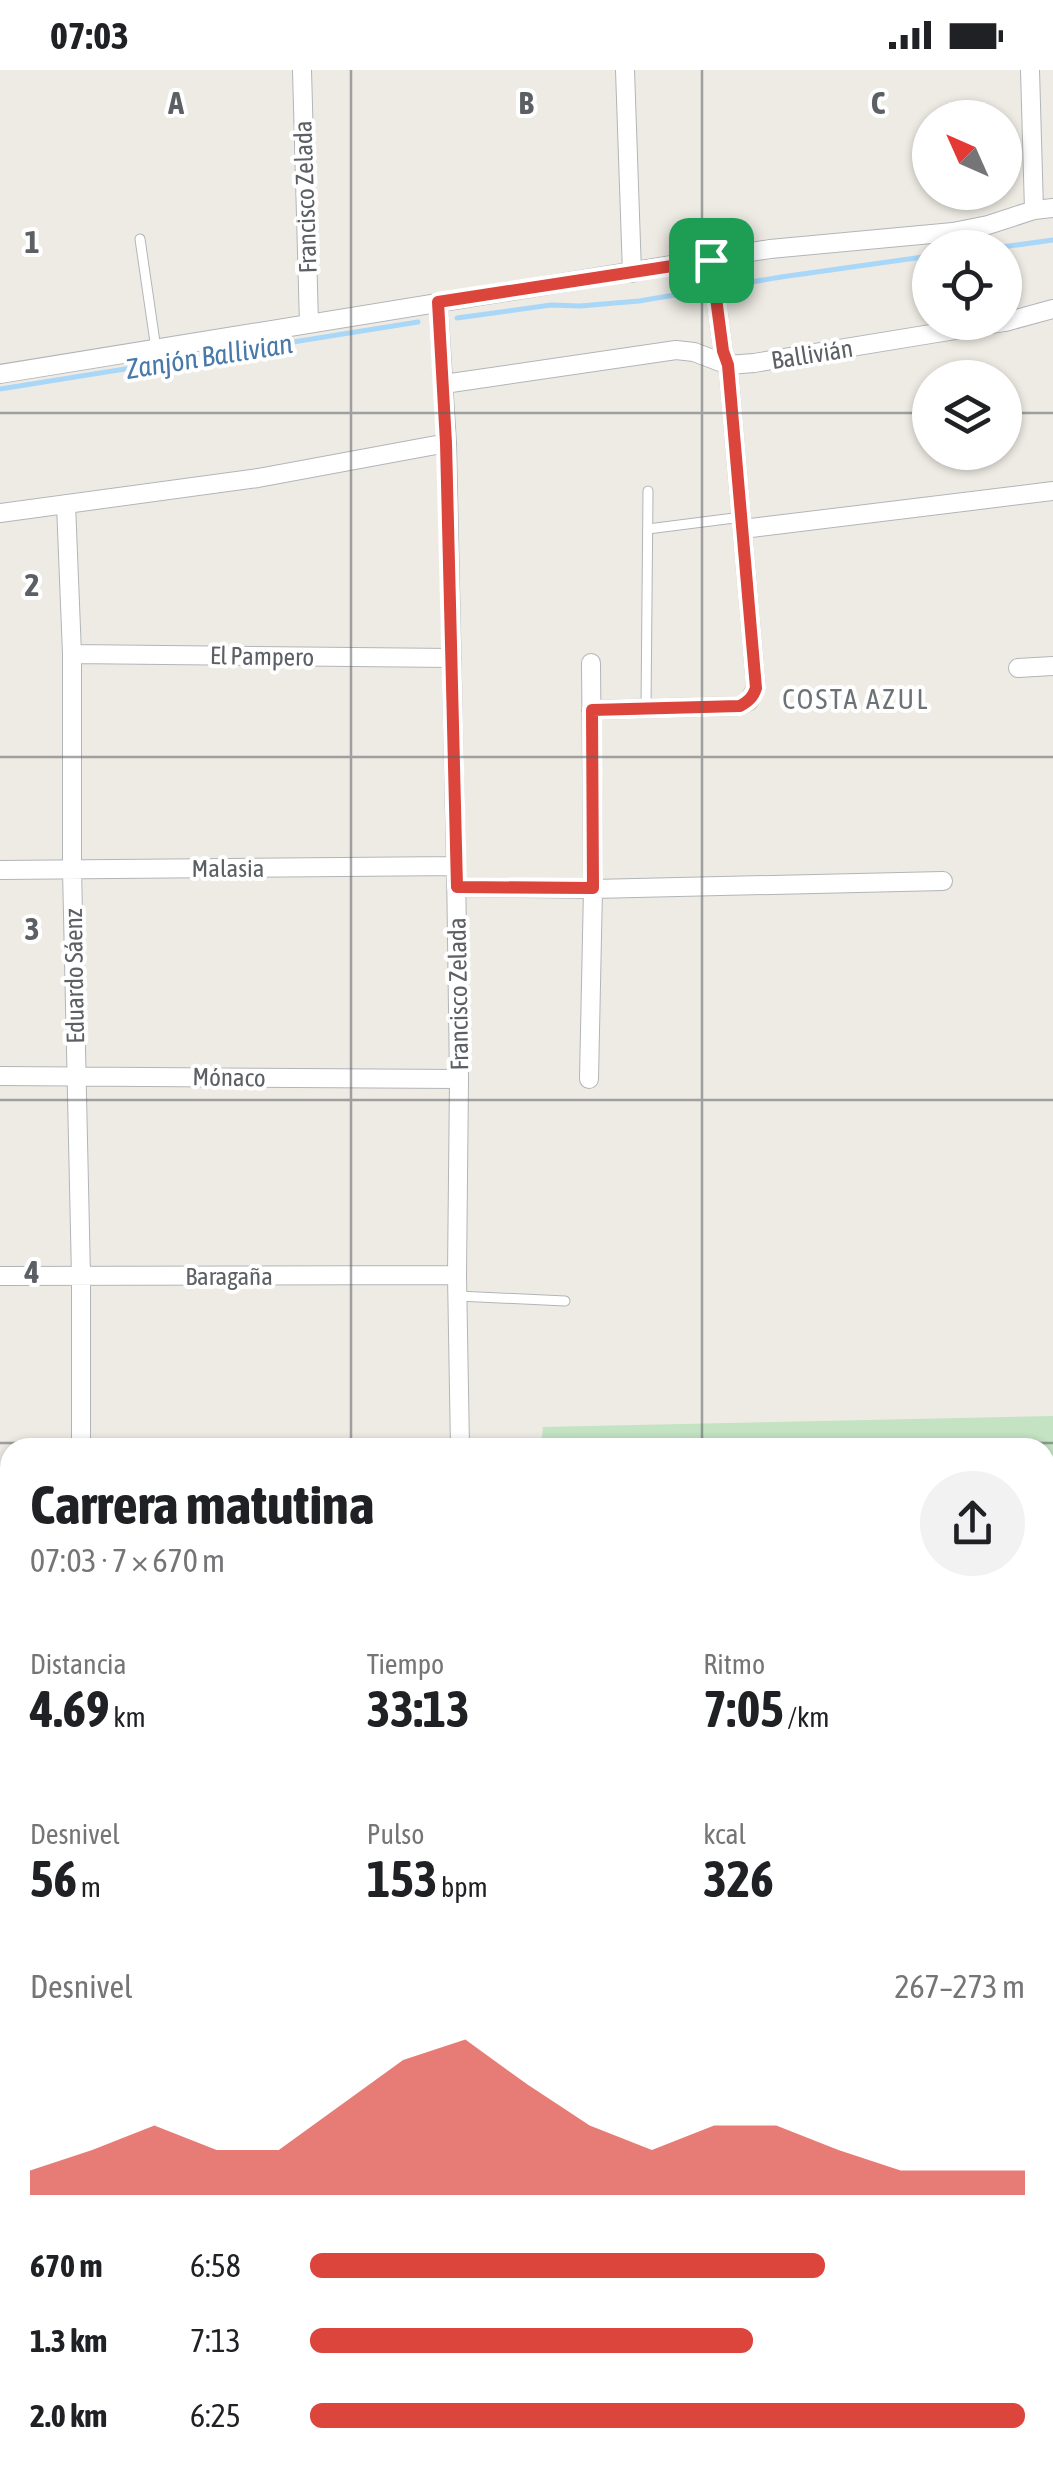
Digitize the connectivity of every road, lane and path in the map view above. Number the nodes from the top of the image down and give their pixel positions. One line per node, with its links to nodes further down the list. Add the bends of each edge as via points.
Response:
1 (302, 70): 12 (street, Francisco Zelada)
2 (625, 70): 8 (street)
3 (1030, 70): 5 (street)
4 (1053, 208): 5 (street)
5 (1034, 210): 7 (street, via 953,232)
6 (140, 239): 14 (lane)
7 (711, 260): 8 (street); 15 (street)
8 (632, 273): 9 (street)
9 (438, 302): 12 (street); 17 (street, Francisco Zelada)
10 (1053, 310): 11 (street, Ballivián)
11 (1022, 318)
12 (309, 324): 14 (street)
13 (912, 338): 15 (street, Ballivián)
14 (156, 348): 16 (street)
15 (728, 365): 17 (street, Ballivián, via 676,350); 23 (street)
16 (0, 374)
17 (444, 384): 18 (street, Francisco Zelada)
18 (446, 443): 21 (street); 26 (street, Francisco Zelada)
19 (648, 491): 24 (lane)
20 (1053, 492): 23 (street)
21 (66, 504): 22 (street); 25 (street, Eduardo Sáenz)
22 (0, 514)
23 (742, 523): 24 (lane); 30 (street, via 754,694 740,706)
24 (648, 529): 30 (lane)
25 (72, 654): 26 (street, El Pampero); 33 (street, Eduardo Sáenz)
26 (452, 658): 32 (street, Francisco Zelada)
27 (591, 662): 31 (street)
28 (1053, 666): 29 (street)
29 (1018, 668)
30 (646, 708): 31 (street)
31 (592, 710): 37 (street)
32 (456, 866): 33 (street, Malasia); 36 (street, Francisco Zelada)
33 (72, 869): 34 (street, Malasia); 39 (street, Eduardo Sáenz)
34 (0, 870)
35 (942, 881): 37 (street)
36 (457, 887): 37 (street); 41 (street, Francisco Zelada)
37 (593, 888): 40 (street)
38 (0, 1076): 39 (street, Mónaco)
39 (76, 1076): 41 (street, Mónaco); 44 (street, Eduardo Sáenz)
40 (589, 1079)
41 (459, 1080): 42 (street, Francisco Zelada)
42 (457, 1275): 44 (street, Baragaña); 45 (street, Francisco Zelada)
43 (0, 1276): 44 (street, Baragaña)
44 (82, 1276): 47 (street, Eduardo Sáenz)
45 (458, 1296): 46 (lane); 48 (street, Francisco Zelada)
46 (565, 1301)
47 (81, 1438)
48 (460, 1438)

